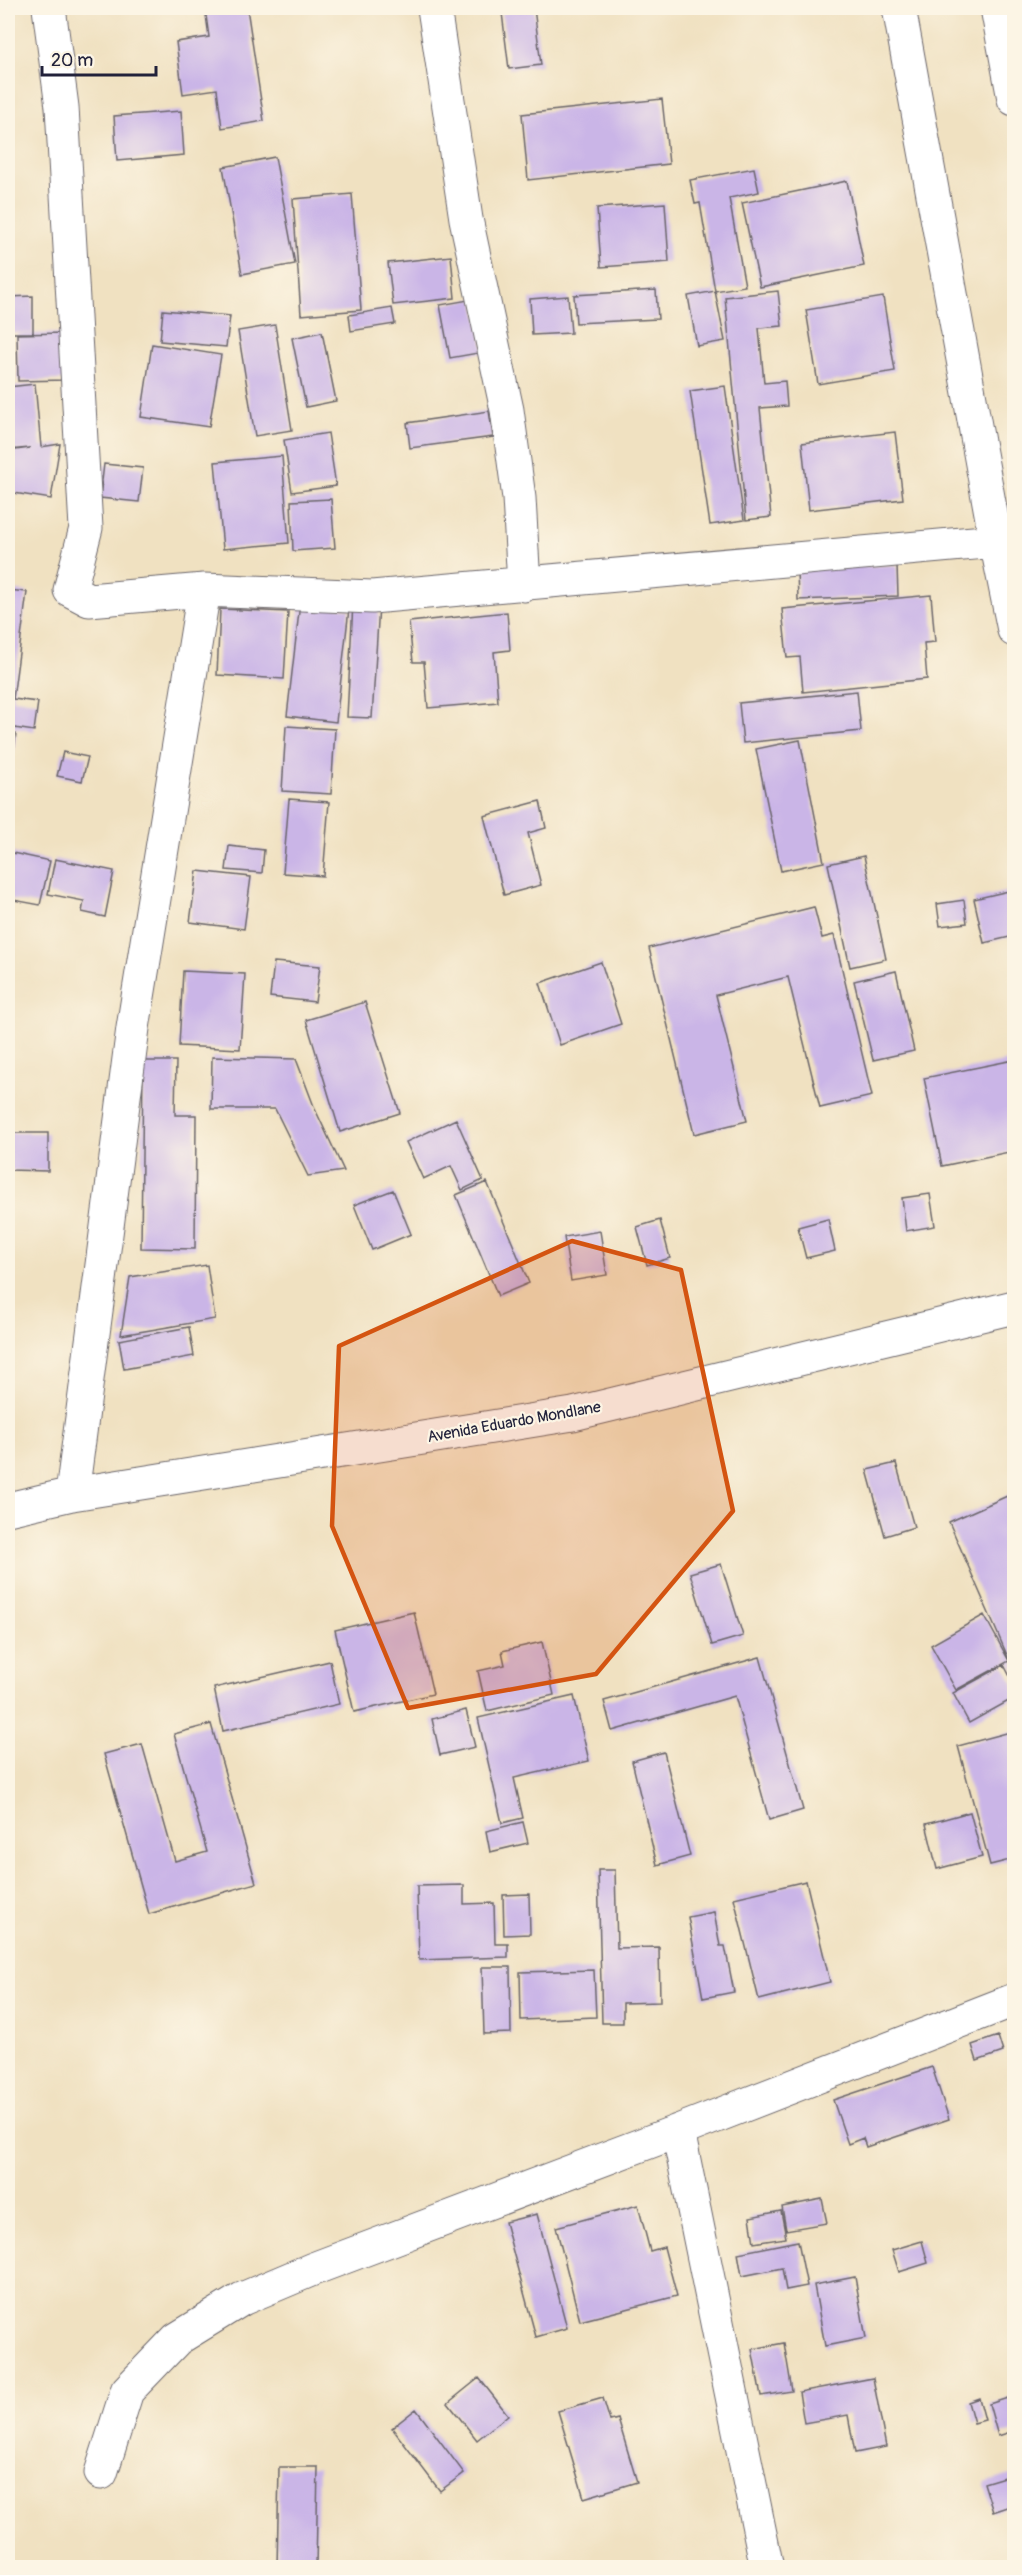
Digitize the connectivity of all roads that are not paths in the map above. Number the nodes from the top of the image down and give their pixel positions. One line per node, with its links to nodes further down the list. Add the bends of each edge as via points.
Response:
1 (49, 8): 8 (street, via 62,106 86,528 70,590 89,600)
2 (434, 8): 7 (street, via 466,219 507,410 519,498)
3 (899, 8): 6 (street)
4 (998, 8): 5 (street)
5 (1014, 99)
6 (1005, 541): 7 (street); 9 (street)
7 (524, 585): 8 (street, via 372,597)
8 (204, 590): 11 (street, via 133,1028)
9 (1014, 630)
10 (1014, 1307): 11 (street, Avenida Eduardo Mondlane, via 573,1414)
11 (72, 1494): 12 (street, Avenida Eduardo Mondlane)
12 (8, 1509)
13 (1014, 2000): 14 (street)
14 (678, 2131): 15 (street, via 242,2299 177,2339 128,2391); 16 (street)
15 (101, 2473)
16 (767, 2568)

